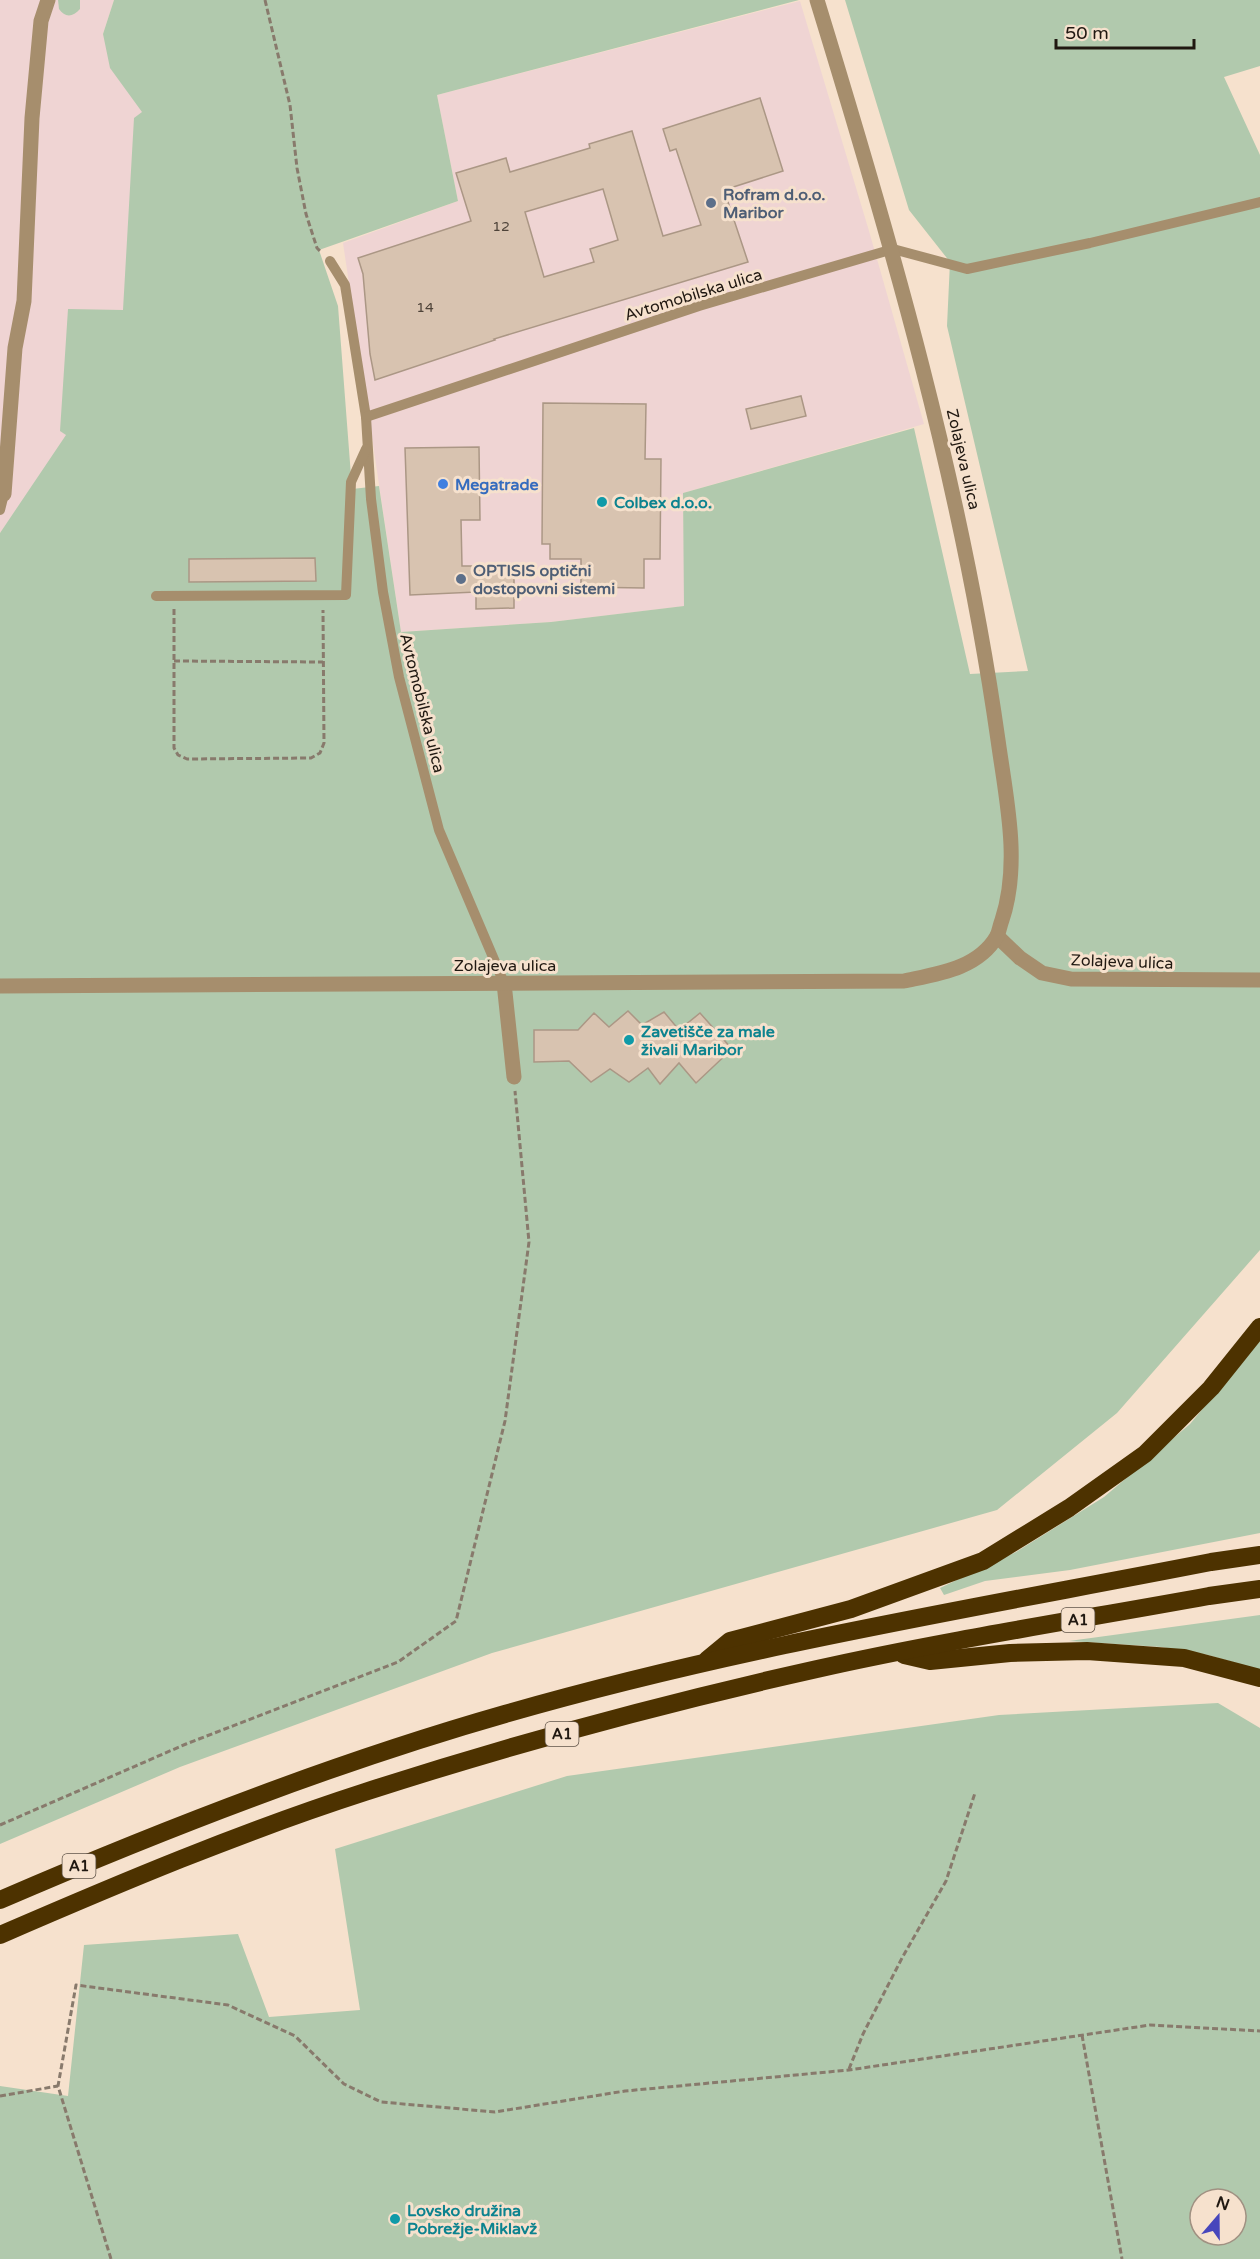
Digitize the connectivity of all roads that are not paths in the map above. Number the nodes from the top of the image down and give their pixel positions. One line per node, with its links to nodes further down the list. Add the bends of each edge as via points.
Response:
1 (48, 0): 8 (street, via 41,21 34,96 24,301 15,348)
2 (817, 0): 4 (street, Zolajeva ulica)
3 (1260, 202): 4 (lane, via 967,269)
4 (892, 249): 6 (lane, Avtomobilska ulica, via 699,306); 11 (street, Zolajeva ulica, via 940,432 988,670 1008,818 1011,876 1008,903)
5 (330, 261): 6 (lane, Avtomobilska ulica, via 345,285)
6 (366, 417): 7 (lane, Avtomobilska ulica)
7 (368, 446): 10 (lane, via 351,482 346,595); 13 (lane, Avtomobilska ulica, via 383,592 399,677 439,830)
8 (4, 494): 9 (lane)
9 (0, 510)
10 (156, 596)
11 (997, 936): 12 (street, Zolajeva ulica, via 1042,973 1071,979); 13 (street, Zolajeva ulica, via 980,954 956,969 903,981)
12 (1260, 980)
13 (504, 982): 14 (street, Zolajeva ulica); 15 (street)
14 (0, 986)
15 (514, 1077)
16 (1260, 1328): 20 (highway, via 1211,1388 1145,1454 1069,1508 983,1561 851,1609 730,1641)
17 (1260, 1556): 20 (highway, A1, via 898,1622)
18 (1260, 1589): 19 (highway, A1)
19 (897, 1653): 21 (highway, via 930,1661 1087,1651 1185,1658); 23 (highway, A1, via 722,1692 521,1745 364,1792 234,1838)
20 (703, 1663): 22 (highway, A1, via 505,1714 352,1763 158,1833)
21 (1260, 1678)
22 (0, 1900)
23 (0, 1935)

